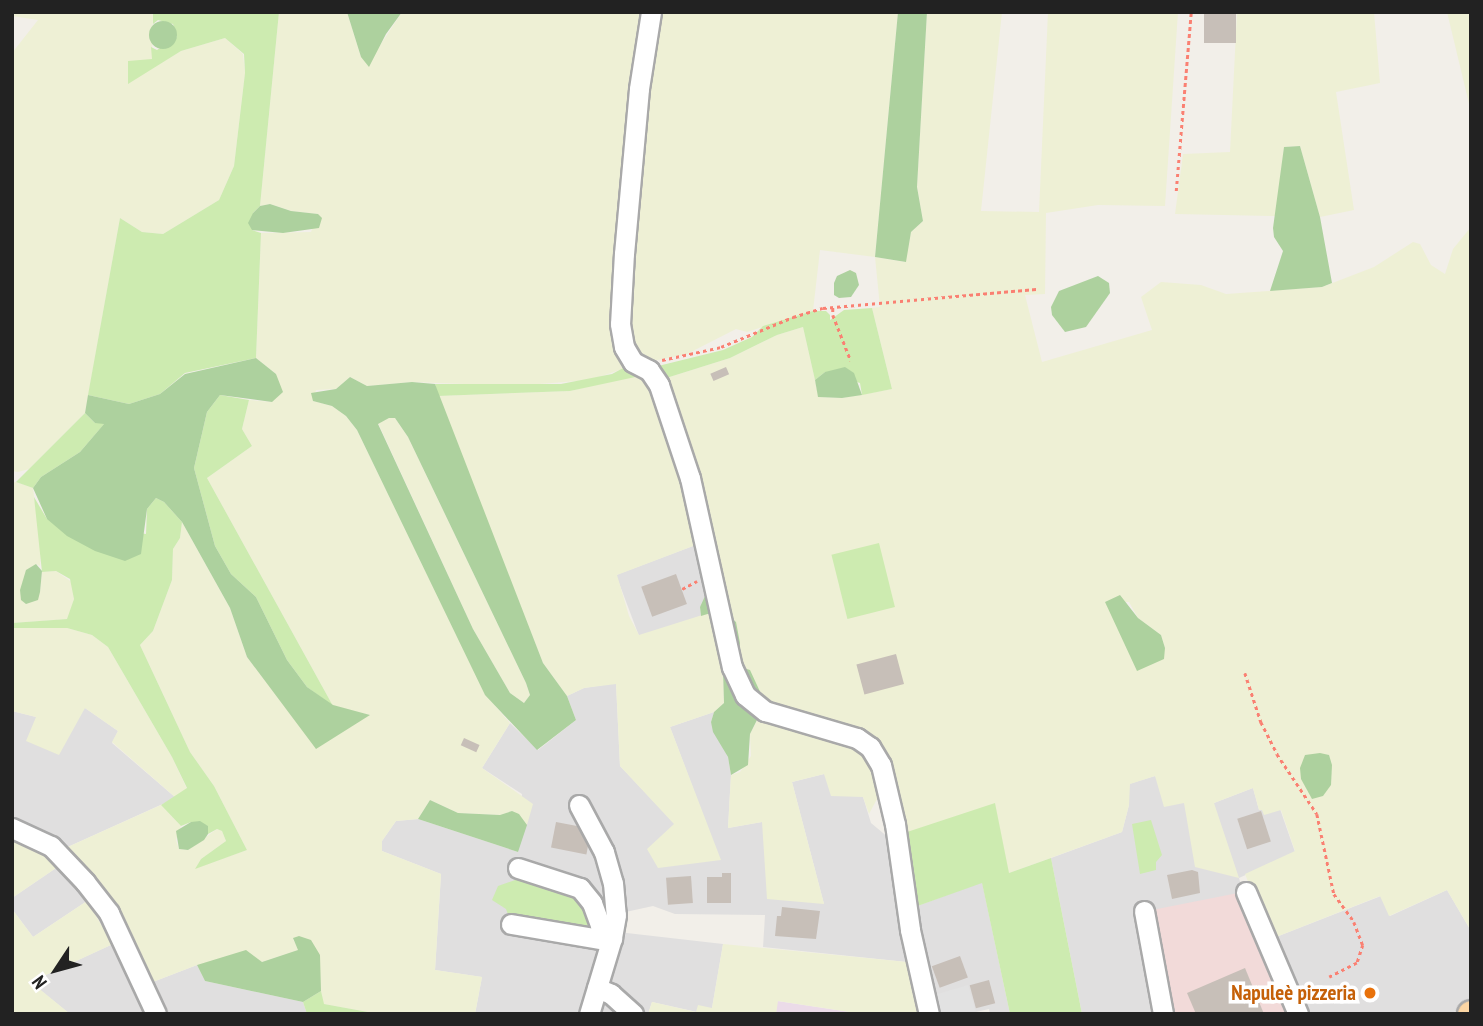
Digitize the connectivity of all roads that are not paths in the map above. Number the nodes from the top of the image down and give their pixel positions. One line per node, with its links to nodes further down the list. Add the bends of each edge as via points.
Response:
1 (651, 12): 13 (street, via 639,89 620,324 624,346 633,362 647,369 659,385 690,478 732,667 745,695 765,711 856,738 870,747 881,765)
2 (579, 805): 8 (street, via 594,829 613,883 616,915)
3 (12, 828): 10 (street, via 51,846 85,882 109,914)
4 (518, 868): 8 (street, via 580,888)
5 (1247, 892): 15 (street)
6 (1144, 911): 14 (street)
7 (512, 924): 8 (street)
8 (612, 939): 9 (street)
9 (597, 988): 11 (street); 12 (street)
10 (156, 1014)
11 (589, 1014)
12 (633, 1014)
13 (929, 1014)
14 (1163, 1014)
15 (1298, 1014)

